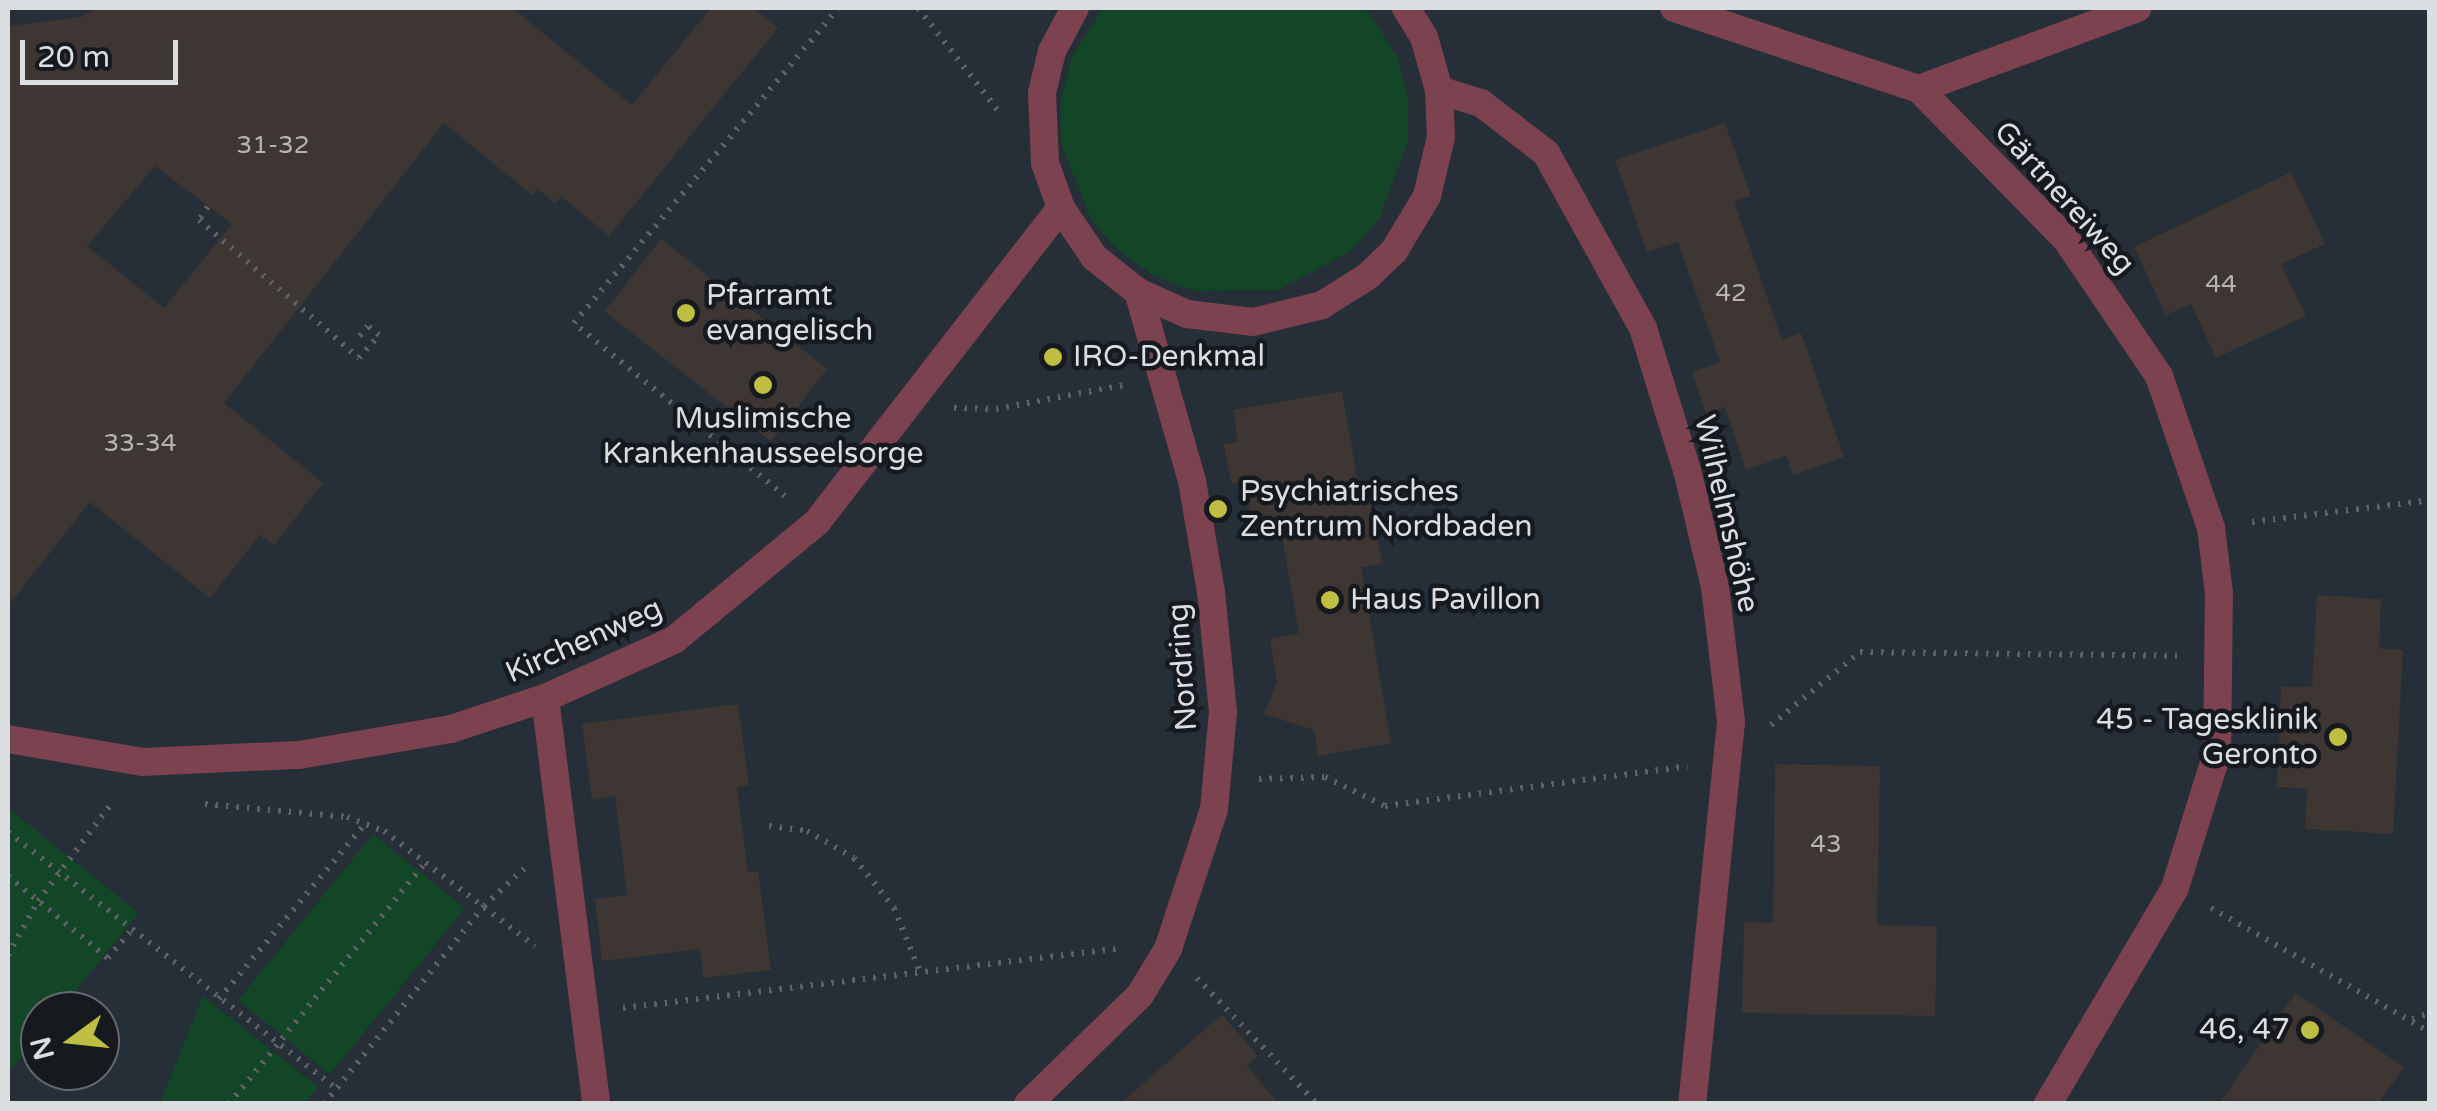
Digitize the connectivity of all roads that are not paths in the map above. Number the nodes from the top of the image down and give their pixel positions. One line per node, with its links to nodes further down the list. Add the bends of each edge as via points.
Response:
1 (1075, 8): 7 (street, via 1052,51 1041,139)
2 (1406, 8): 6 (street, via 1424,37)
3 (1674, 8): 5 (street, Gärtnereiweg)
4 (2138, 8): 5 (street)
5 (1919, 89): 14 (street, Gärtnereiweg, via 2066,239 2117,306 2159,376 2211,528 2222,656 2218,753 2175,888)
6 (1439, 90): 8 (street, via 1441,138 1427,196 1394,251 1348,291 1296,314 1253,322 1187,314); 13 (street, Wilhelmshöhe, via 1482,103 1546,153 1643,328 1715,587 1731,722)
7 (1061, 208): 8 (street, via 1094,256); 9 (street, Kirchenweg, via 816,522 674,640)
8 (1138, 292): 12 (street, Nordring, via 1192,481 1211,592 1223,712 1214,809 1168,950 1140,995)
9 (544, 698): 10 (street, Kirchenweg, via 451,729 299,756 142,762); 11 (street)
10 (8, 739)
11 (596, 1104)
12 (1028, 1104)
13 (1692, 1104)
14 (2048, 1104)

